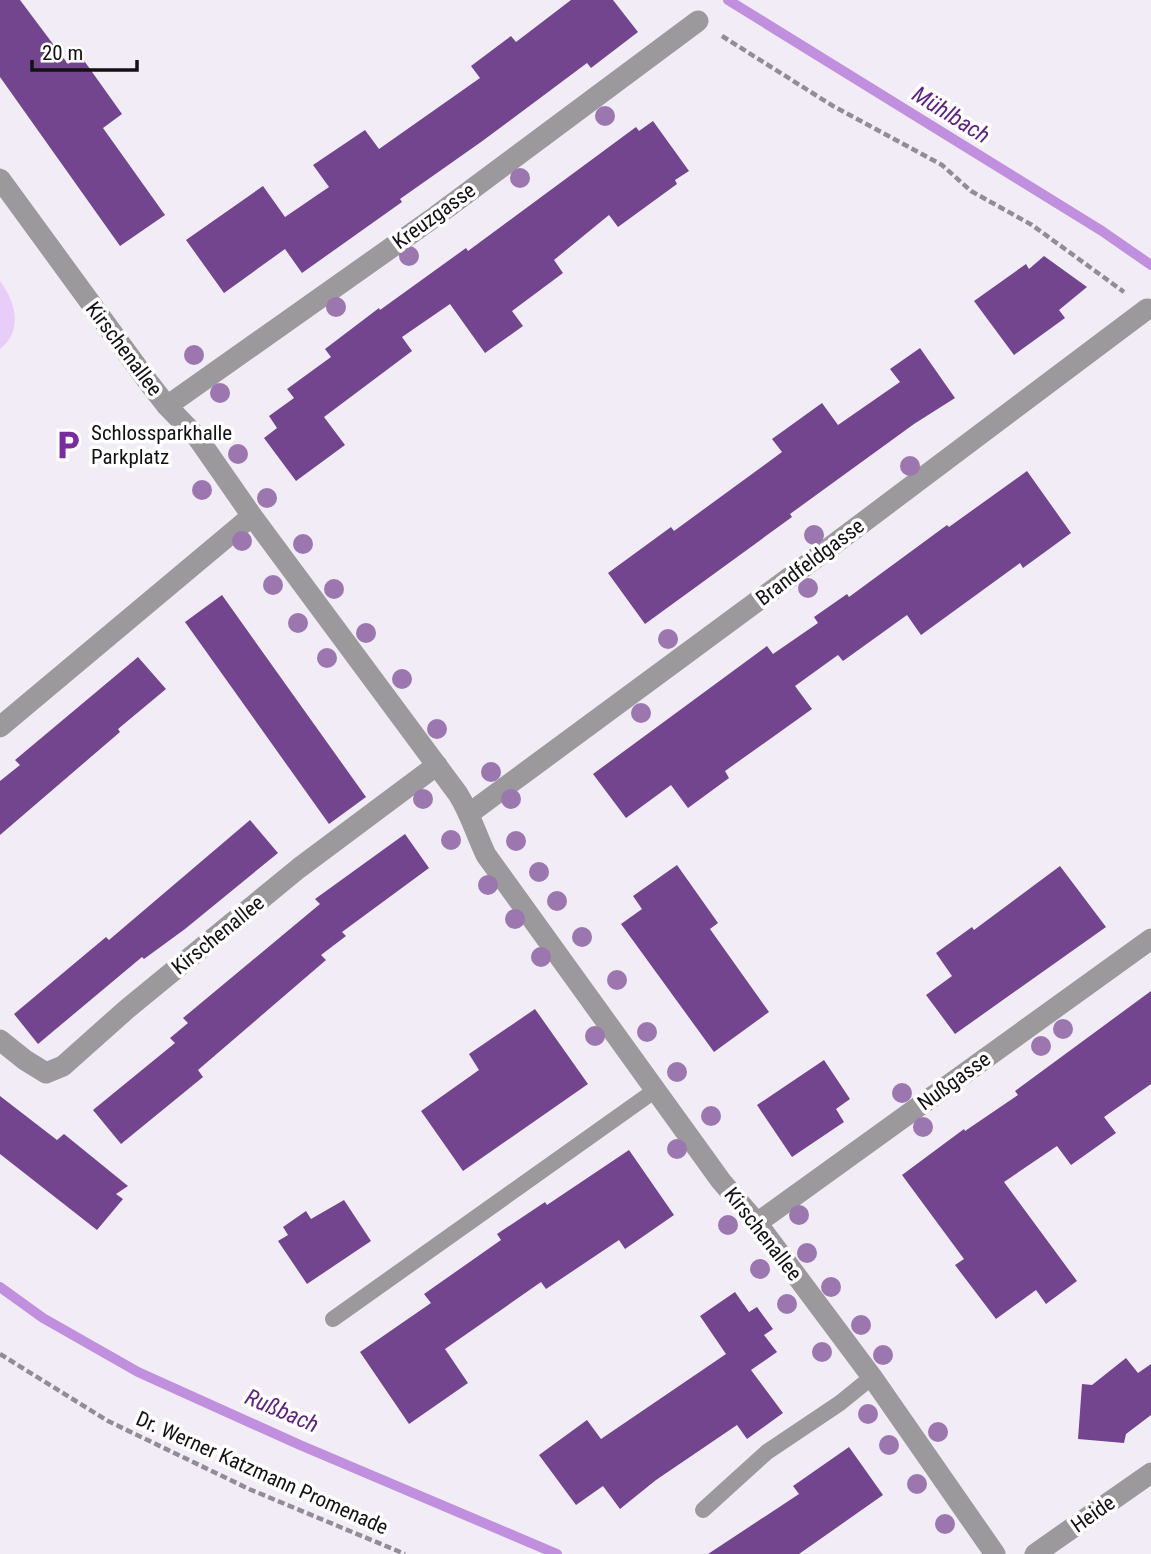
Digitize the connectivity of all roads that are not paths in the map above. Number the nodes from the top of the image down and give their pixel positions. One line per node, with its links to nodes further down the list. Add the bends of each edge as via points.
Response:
1 (698, 21): 4 (street, Kreuzgasse, via 436,216)
2 (0, 179): 4 (street, Kirschenallee)
3 (1147, 309): 8 (street, Brandfeldgasse)
4 (167, 406): 5 (street, Kirschenallee, via 197,437)
5 (252, 516): 6 (street); 7 (street, Kirschenallee)
6 (0, 727)
7 (437, 765): 8 (street, Kirschenallee); 10 (street, Kirschenallee, via 299,868 63,1066 47,1073)
8 (470, 813): 11 (street, Kirschenallee, via 486,855)
9 (1151, 939): 12 (street, Nußgasse)
10 (0, 1040)
11 (657, 1089): 12 (street, Kirschenallee, via 721,1181); 13 (lane)
12 (757, 1223): 14 (street, Kirschenallee)
13 (333, 1319)
14 (872, 1377): 16 (lane, via 767,1452); 17 (street, Kirschenallee)
15 (1151, 1473): 18 (street, Heide)
16 (703, 1510)
17 (996, 1554)
18 (1035, 1554)

